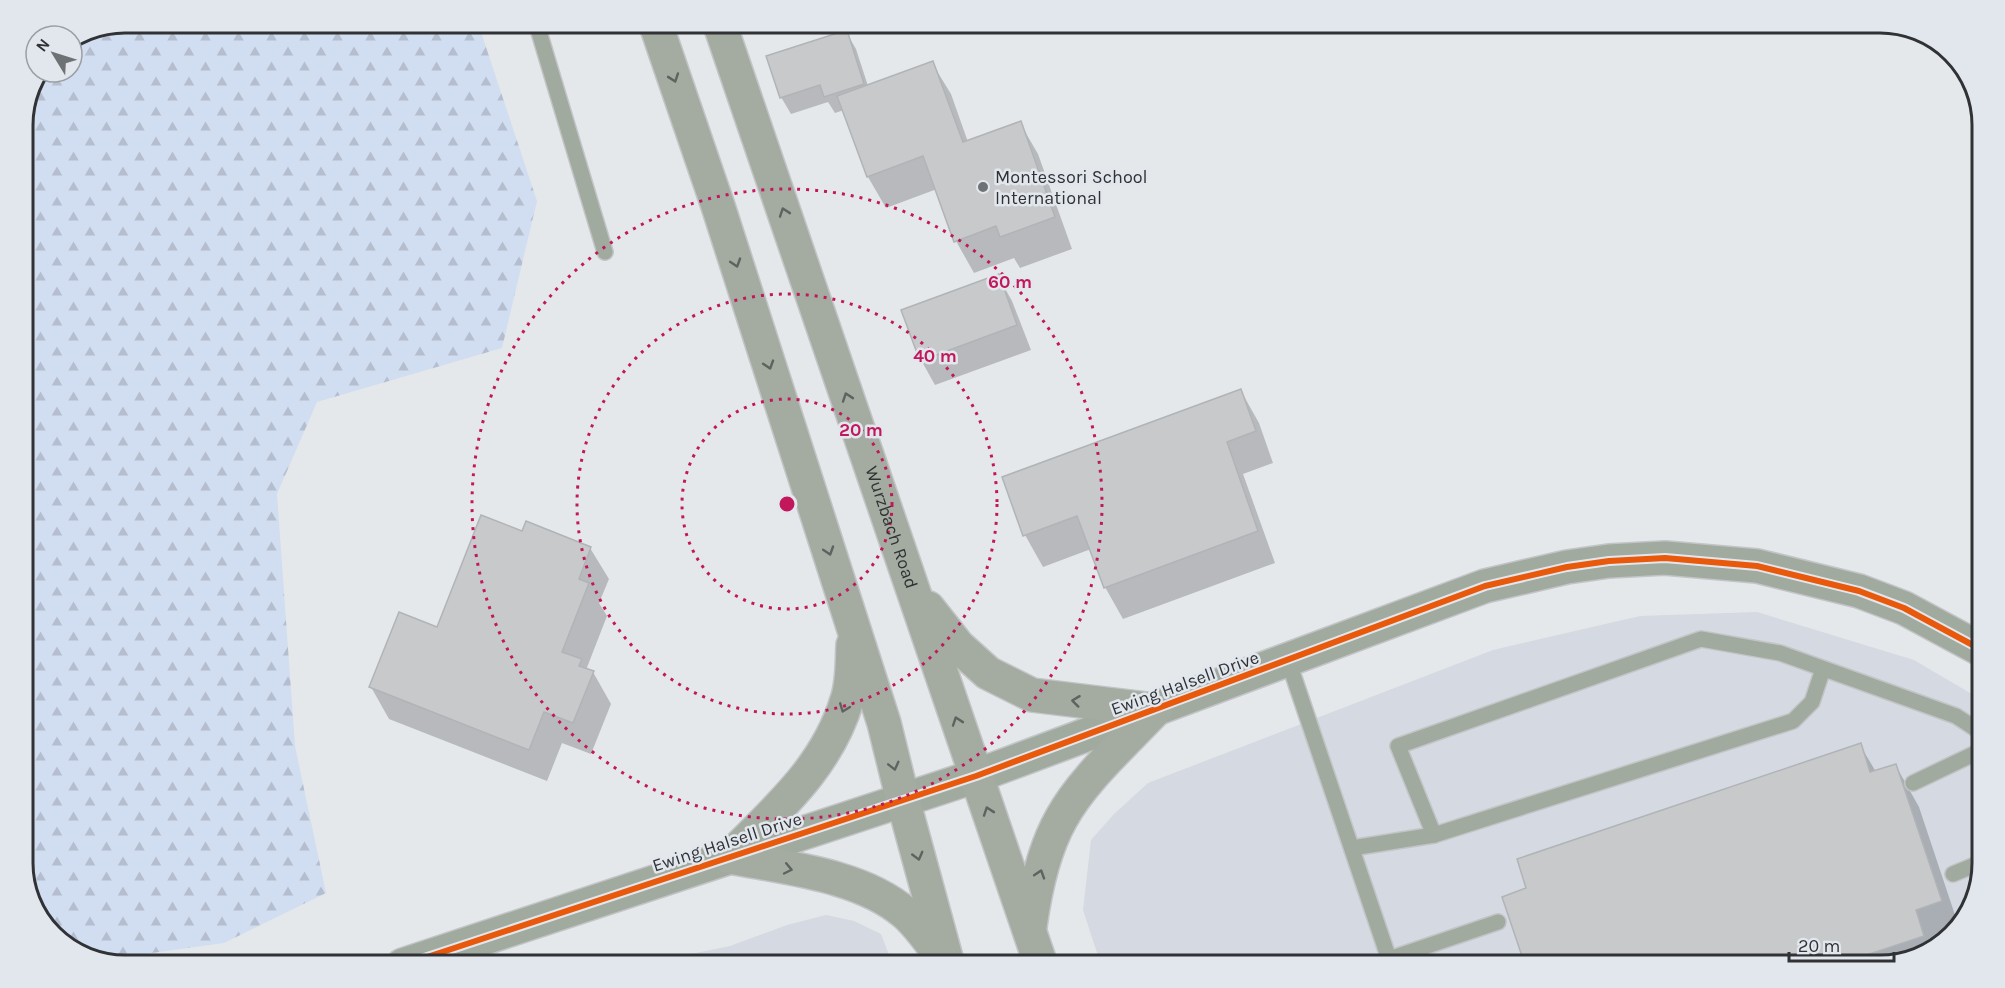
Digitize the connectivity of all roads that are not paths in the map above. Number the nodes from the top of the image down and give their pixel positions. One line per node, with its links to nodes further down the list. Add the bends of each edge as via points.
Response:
1 (539, 33): 4 (lane)
2 (660, 33): 6 (main road, one-way to 6)
3 (723, 33): 5 (main road, Wurzbach Road, one-way to 3)
4 (605, 252)
5 (912, 588): 10 (main road, one-way to 5, via 1032,695 988,673 958,646); 13 (main road, Wurzbach Road, one-way to 5)
6 (854, 630): 15 (main road, one-way to 15, via 884,723); 18 (main road, one-way to 18, via 848,699 834,734 805,780)
7 (1972, 645): 8 (street, Ewing Halsell Drive, via 1904,608 1859,591 1756,566 1665,558 1567,567 1485,586)
8 (1288, 660): 10 (street, Ewing Halsell Drive); 17 (lane)
9 (1823, 669): 11 (lane, via 1956,716); 16 (lane, via 1812,702 1793,721); 16 (lane, via 1780,653 1701,639 1398,746)
10 (1155, 710): 13 (street, Ewing Halsell Drive); 22 (main road, one-way to 10, via 1035,890 1060,820 1081,789)
11 (1972, 726)
12 (1972, 755): 14 (lane)
13 (976, 776): 15 (street, Ewing Halsell Drive); 22 (main road, Wurzbach Road, one-way to 13)
14 (1913, 783)
15 (903, 800): 18 (street, Ewing Halsell Drive); 25 (main road, one-way to 25)
16 (1434, 835): 17 (lane)
17 (1352, 848): 27 (lane)
18 (730, 857): 23 (street, Ewing Halsell Drive); 24 (main road, one-way to 24, via 836,878 884,899 906,914)
19 (1972, 867): 20 (lane)
20 (1953, 874)
21 (1498, 922): 28 (lane)
22 (1029, 931): 26 (main road, Wurzbach Road)
23 (434, 955)
24 (940, 955)
25 (945, 955)
26 (1037, 955)
27 (1388, 955)
28 (1409, 955)

